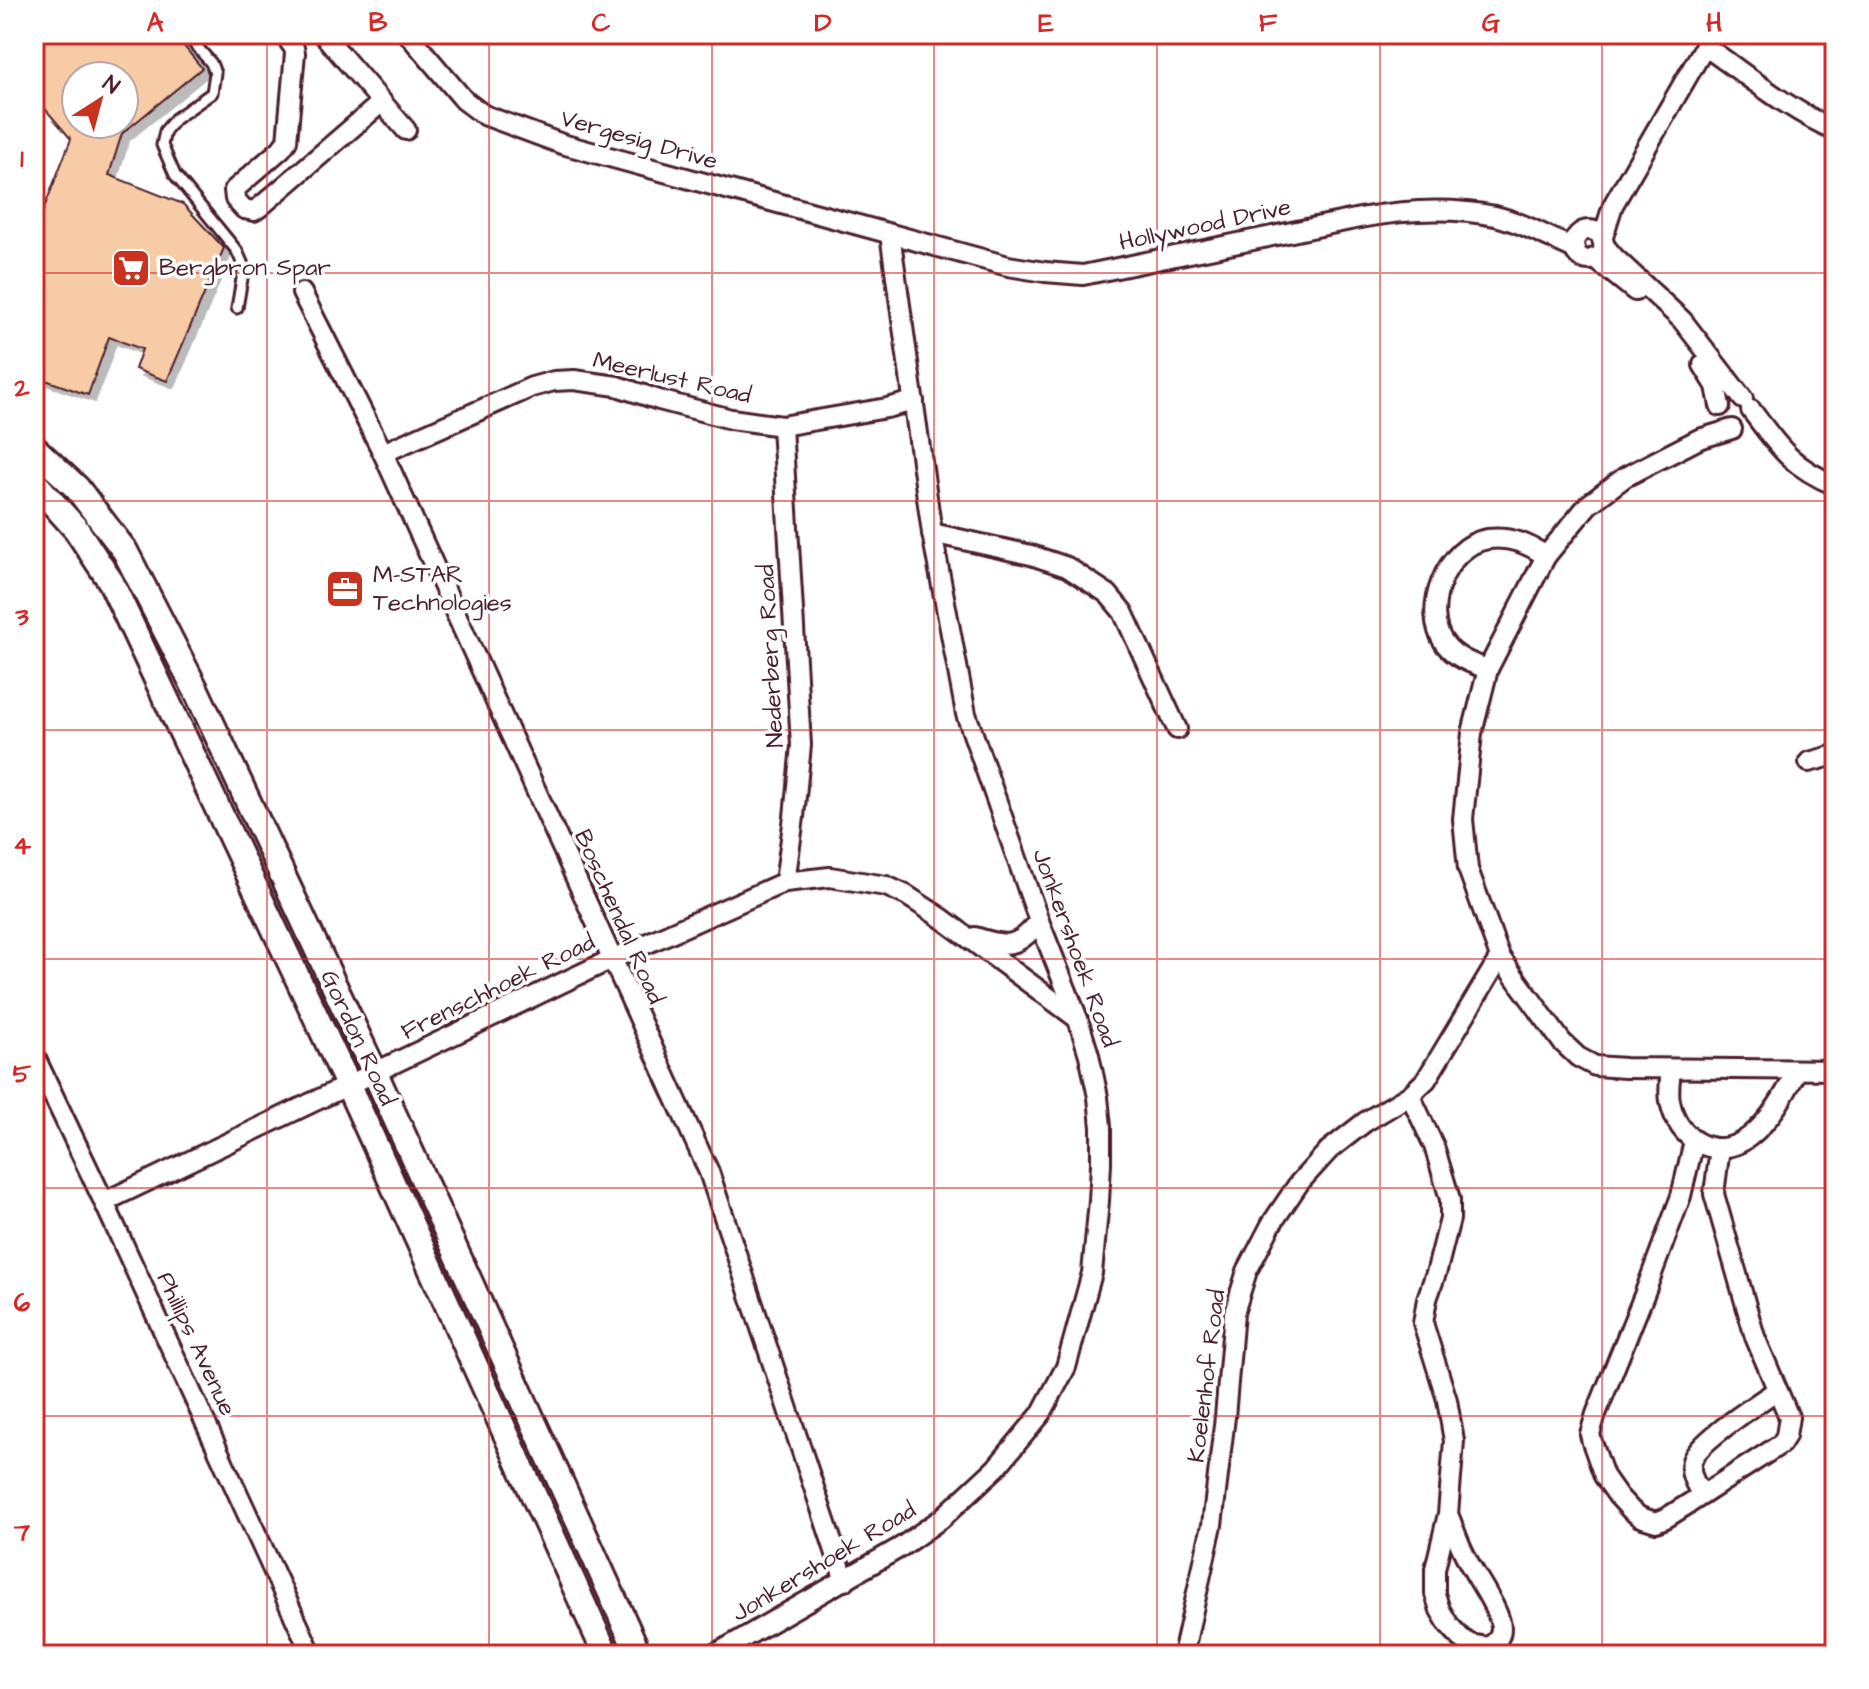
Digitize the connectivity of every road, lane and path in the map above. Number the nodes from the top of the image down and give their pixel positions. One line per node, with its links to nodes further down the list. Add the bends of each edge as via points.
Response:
1 (186, 34): 14 (lane, via 211,63 212,93 175,119 162,145 175,175 237,251 244,267)
2 (284, 34): 6 (street, via 295,53 288,137 234,190 244,209 260,207)
3 (323, 34): 6 (street)
4 (408, 34): 10 (street, Vergesig Drive, via 464,100 484,115 562,144)
5 (1709, 40): 8 (street, via 1793,107); 9 (street)
6 (382, 102): 7 (street)
7 (406, 130)
8 (1835, 130)
9 (1613, 205): 11 (street); 12 (street)
10 (890, 234): 11 (street, Hollywood Drive, via 1008,266 1083,275 1405,212 1497,217 1532,230); 15 (street, Jonkershoek Road)
11 (1580, 238): 12 (street, via 1589,230 1597,233); 12 (street, via 1580,257 1589,260)
12 (1600, 247): 16 (street, via 1682,320); 17 (street, via 1702,364 1716,386)
13 (302, 293): 23 (street, Boschendal Road)
14 (237, 308)
15 (914, 401): 18 (street, Meerlust Road); 28 (street, Jonkershoek Road)
16 (1747, 405): 17 (street, via 1729,397); 19 (street, via 1750,417); 22 (street)
17 (1719, 410): 19 (street, via 1725,426); 20 (street)
18 (782, 426): 23 (street, Meerlust Road, via 731,419 617,386 554,381); 34 (street, Nederberg Road, via 801,745)
19 (1736, 428): 20 (street); 22 (street)
20 (1699, 439): 29 (street, via 1625,477 1588,505)
21 (34, 448): 26 (street, Gordon Road)
22 (1782, 452): 25 (street, via 1800,468)
23 (383, 453): 38 (street, Boschendal Road)
24 (34, 482): 27 (street, Gordon Road)
25 (1835, 485)
26 (99, 515): 27 (street); 44 (street, Gordon Road, via 125,551 197,692)
27 (76, 529): 45 (street, Gordon Road, via 111,582)
28 (932, 533): 31 (street, via 1067,567 1108,594 1123,612); 35 (street, Jonkershoek Road, via 966,714)
29 (1546, 556): 30 (street); 30 (street, via 1521,541 1485,539 1464,549 1444,575 1437,628 1458,656)
30 (1488, 669): 37 (street, via 1472,733 1463,819 1468,869)
31 (1177, 729)
32 (1835, 755): 33 (street)
33 (1809, 762)
34 (785, 882): 36 (street, Frenschhoek Road, via 830,877 886,886); 38 (street, Frenschhoek Road)
35 (1039, 921): 36 (street, via 1025,936 1003,945); 39 (street, Jonkershoek Road)
36 (957, 931): 39 (street, Frenschhoek Road)
37 (1500, 957): 41 (street, via 1578,1057 1595,1066); 46 (street, Koelenhof Road, via 1426,1080)
38 (612, 959): 44 (street, Frenschhoek Road); 53 (street, Boschendal Road, via 709,1172)
39 (1078, 1019): 53 (street, Jonkershoek Road, via 1098,1097 1101,1164 1092,1273 1066,1367 1041,1414 996,1468 941,1519)
40 (34, 1055): 49 (street, Phillips Avenue)
41 (1671, 1069): 43 (street); 47 (street, via 1671,1103)
42 (1835, 1070): 43 (street)
43 (1797, 1071): 48 (street, via 1786,1093 1749,1137)
44 (375, 1073): 45 (street, Frenschhoek Road); 56 (street, Gordon Road)
45 (348, 1085): 49 (street, Frenschhoek Road); 55 (street, Gordon Road)
46 (1410, 1095): 52 (street, via 1434,1146 1450,1199 1450,1219 1423,1323 1452,1423); 58 (street, Koelenhof Road, via 1329,1150 1299,1183 1247,1271 1234,1313 1212,1525)
47 (1694, 1141): 48 (street); 51 (street, via 1681,1196 1590,1434 1604,1476 1640,1517 1656,1522)
48 (1720, 1148): 50 (street, via 1714,1194 1755,1337)
49 (104, 1202): 54 (street, Phillips Avenue)
50 (1777, 1390): 51 (street, via 1696,1452 1690,1463); 51 (street, via 1789,1417 1781,1444)
51 (1702, 1495)
52 (1448, 1514): 52 (street, via 1499,1618 1500,1636 1487,1647 1461,1638 1435,1594 1435,1569)
53 (845, 1581): 57 (street, Jonkershoek Road)
54 (309, 1654)
55 (606, 1655)
56 (639, 1655)
57 (714, 1655)
58 (1183, 1655)

